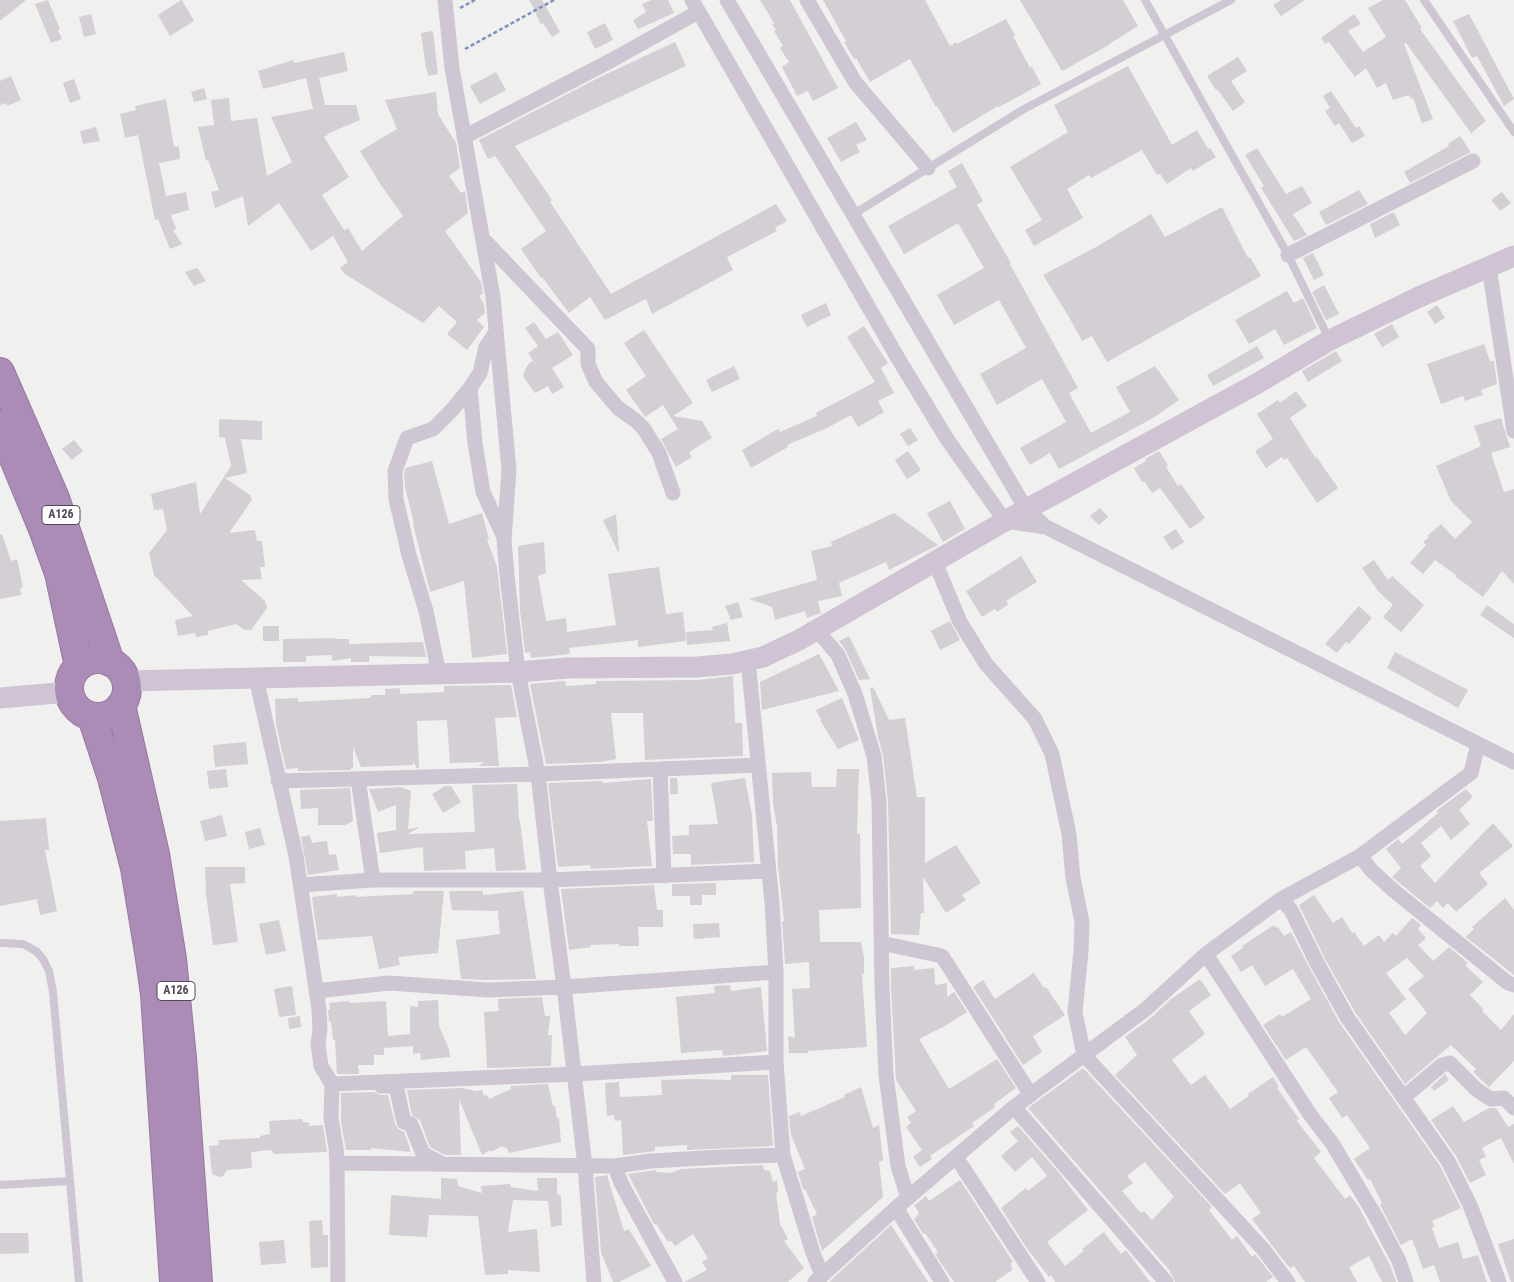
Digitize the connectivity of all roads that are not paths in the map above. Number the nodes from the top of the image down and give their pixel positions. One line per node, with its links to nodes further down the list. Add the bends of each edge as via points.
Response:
1 (445, 0): 10 (street)
2 (728, 0): 13 (street)
3 (808, 0): 12 (street, via 855,82)
4 (1144, 0): 8 (lane)
5 (1231, 0): 8 (lane)
6 (1424, 0): 9 (lane)
7 (695, 6): 10 (street, via 612,60); 26 (street, via 899,360 947,439)
8 (1165, 35): 12 (lane, via 1024,109); 15 (lane)
9 (1514, 132)
10 (464, 137): 14 (street)
11 (1473, 161): 15 (street)
12 (928, 168): 13 (lane)
13 (852, 215): 25 (street)
14 (483, 239): 18 (street); 24 (street, via 588,349 588,364 596,382 618,408 644,429 658,453)
15 (1288, 255): 19 (lane)
16 (1514, 256): 17 (street)
17 (1489, 267): 19 (street); 23 (street)
18 (496, 332): 21 (street, via 486,346 480,374); 28 (street, via 509,470)
19 (1330, 340): 25 (street, via 1258,383)
20 (0, 372): 36 (highway, A126, via 55,498)
21 (470, 388): 28 (street, via 483,492); 34 (street, via 433,429 407,438 395,471 396,499)
22 (0, 425): 32 (highway, A126, via 59,573)
23 (1514, 431)
24 (672, 492)
25 (1026, 509): 26 (street); 27 (street)
26 (1004, 521): 27 (street); 29 (street)
27 (1046, 526): 40 (street)
28 (504, 538): 33 (street)
29 (936, 561): 30 (street); 61 (street, via 960,622 986,664 1035,719 1052,754 1070,834 1073,878 1082,922 1075,1012)
30 (817, 630): 31 (street, via 763,657); 55 (street, via 838,656 852,686 874,756 879,801)
31 (748, 660): 33 (street, via 697,667 567,668); 42 (street)
32 (79, 666): 36 (highway, via 94,659 102,660); 37 (highway, via 70,680)
33 (518, 672): 34 (street); 44 (street)
34 (439, 674): 35 (street)
35 (256, 678): 36 (street); 46 (street)
36 (119, 683): 39 (highway, via 108,715); 81 (highway, A126, via 155,854 172,959)
37 (69, 692): 38 (street); 39 (highway, via 77,708)
38 (0, 698)
39 (92, 717): 80 (highway, A126, via 136,868 150,952)
40 (1478, 744): 41 (street); 47 (street, via 1471,773)
41 (1514, 762)
42 (758, 765): 43 (street); 48 (street)
43 (660, 769): 44 (street); 49 (street)
44 (538, 774): 45 (street); 51 (street)
45 (358, 778): 46 (street); 50 (street)
46 (278, 781): 52 (street)
47 (1360, 856): 53 (street); 58 (street, via 1393,890)
48 (768, 871): 49 (street); 57 (street)
49 (664, 876): 51 (street)
50 (373, 880): 51 (street); 52 (street)
51 (550, 880): 59 (street)
52 (301, 885): 60 (street)
53 (1281, 899): 56 (street); 66 (street, via 1291,910 1347,1017)
54 (0, 943): 75 (lane, via 23,944 36,951 49,971)
55 (881, 943): 65 (street, via 942,956); 77 (street, via 886,1075)
56 (1206, 954): 61 (street, via 1146,1009); 89 (street, via 1332,1143 1376,1217)
57 (776, 972): 59 (street); 62 (street)
58 (1514, 985)
59 (564, 987): 60 (street, via 488,990 389,983); 63 (street)
60 (316, 991): 64 (street, via 321,1066)
61 (1084, 1055): 65 (street); 88 (street, via 1263,1249)
62 (776, 1062): 63 (street); 69 (street)
63 (575, 1074): 64 (street); 73 (street)
64 (332, 1084): 71 (street, via 331,1118); 72 (street, via 396,1086 404,1122 411,1124 423,1154)
65 (1031, 1095): 67 (street)
66 (1404, 1097): 68 (street, via 1442,1065 1450,1063 1477,1090 1491,1099 1504,1098); 90 (street, via 1448,1161 1470,1205)
67 (1014, 1107): 70 (street); 87 (street)
68 (1514, 1108)
69 (783, 1155): 74 (street, via 651,1161); 78 (street)
70 (956, 1157): 77 (street); 86 (street)
71 (336, 1162): 72 (street); 82 (street)
72 (444, 1164): 73 (street)
73 (585, 1166): 74 (street); 83 (street)
74 (615, 1166): 84 (street)
75 (70, 1181): 76 (lane); 79 (lane)
76 (0, 1185)
77 (902, 1203): 78 (street); 85 (street)
78 (818, 1278)
79 (79, 1282)
80 (174, 1282)
81 (198, 1282)
82 (338, 1282)
83 (594, 1282)
84 (675, 1282)
85 (942, 1282)
86 (1038, 1282)
87 (1166, 1282)
88 (1288, 1282)
89 (1406, 1282)
90 (1500, 1282)

